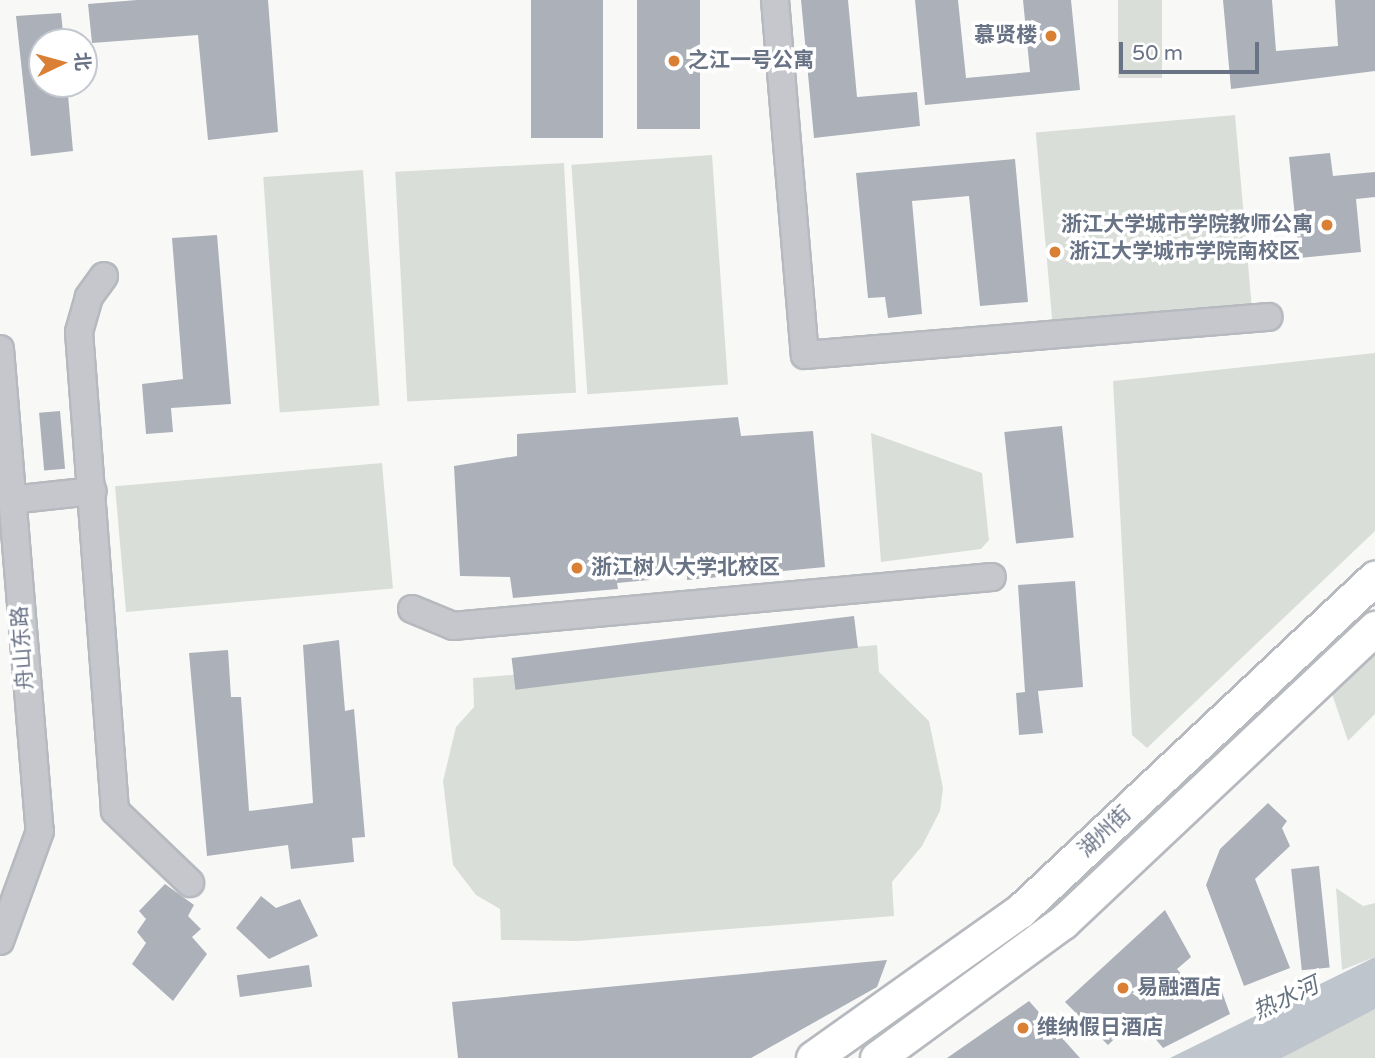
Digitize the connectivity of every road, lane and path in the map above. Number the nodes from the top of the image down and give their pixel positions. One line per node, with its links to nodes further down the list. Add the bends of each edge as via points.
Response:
1 (775, 0): 3 (street, via 805,355)
2 (104, 276): 5 (street, via 89,297 79,332)
3 (1268, 317)
4 (0, 349): 6 (street, 舟山东路)
5 (93, 491): 6 (street); 11 (street, via 115,811)
6 (11, 500): 12 (street, 舟山东路, via 40,831)
7 (992, 577): 9 (street, via 453,626)
8 (1375, 578): 13 (main road, 湖州街, via 1020,911)
9 (412, 609)
10 (1375, 628): 14 (main road, 湖州街, via 1063,922)
11 (190, 883)
12 (0, 941)
13 (813, 1058)
14 (877, 1058)

